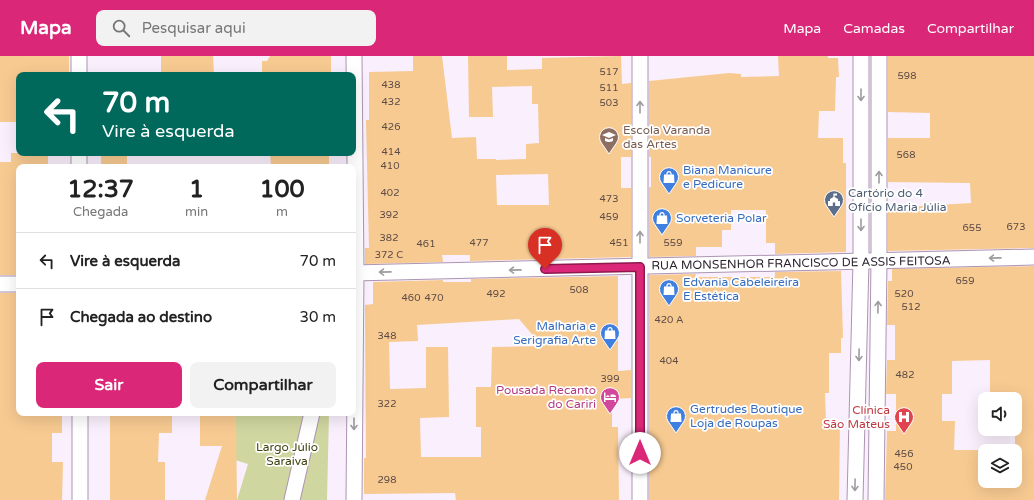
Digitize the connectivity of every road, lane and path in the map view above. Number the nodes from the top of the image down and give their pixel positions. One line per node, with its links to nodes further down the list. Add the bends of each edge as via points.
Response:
1 (79, 56): 6 (street)
2 (354, 56): 7 (street)
3 (640, 56): 11 (street, one-way to 3)
4 (861, 56): 10 (street, one-way to 10)
5 (879, 56): 9 (street, one-way to 5)
6 (79, 72)
7 (354, 72)
8 (1034, 257): 9 (street, RUA MONSENHOR FRANCISCO DE ASSIS FEITOSA, one-way to 9)
9 (879, 260): 10 (street, RUA MONSENHOR FRANCISCO DE ASSIS FEITOSA); 23 (street, one-way to 9)
10 (861, 261): 11 (street, RUA MONSENHOR FRANCISCO DE ASSIS FEITOSA); 22 (street, one-way to 22)
11 (640, 267): 12 (street, RUA MONSENHOR FRANCISCO DE ASSIS FEITOSA, one-way to 12); 21 (street)
12 (356, 273)
13 (0, 284): 14 (street)
14 (16, 284)
15 (80, 416): 18 (street)
16 (311, 416): 19 (street)
17 (354, 416): 20 (street, one-way to 20)
18 (80, 500)
19 (292, 500)
20 (354, 500)
21 (640, 500)
22 (855, 500)
23 (876, 500)

